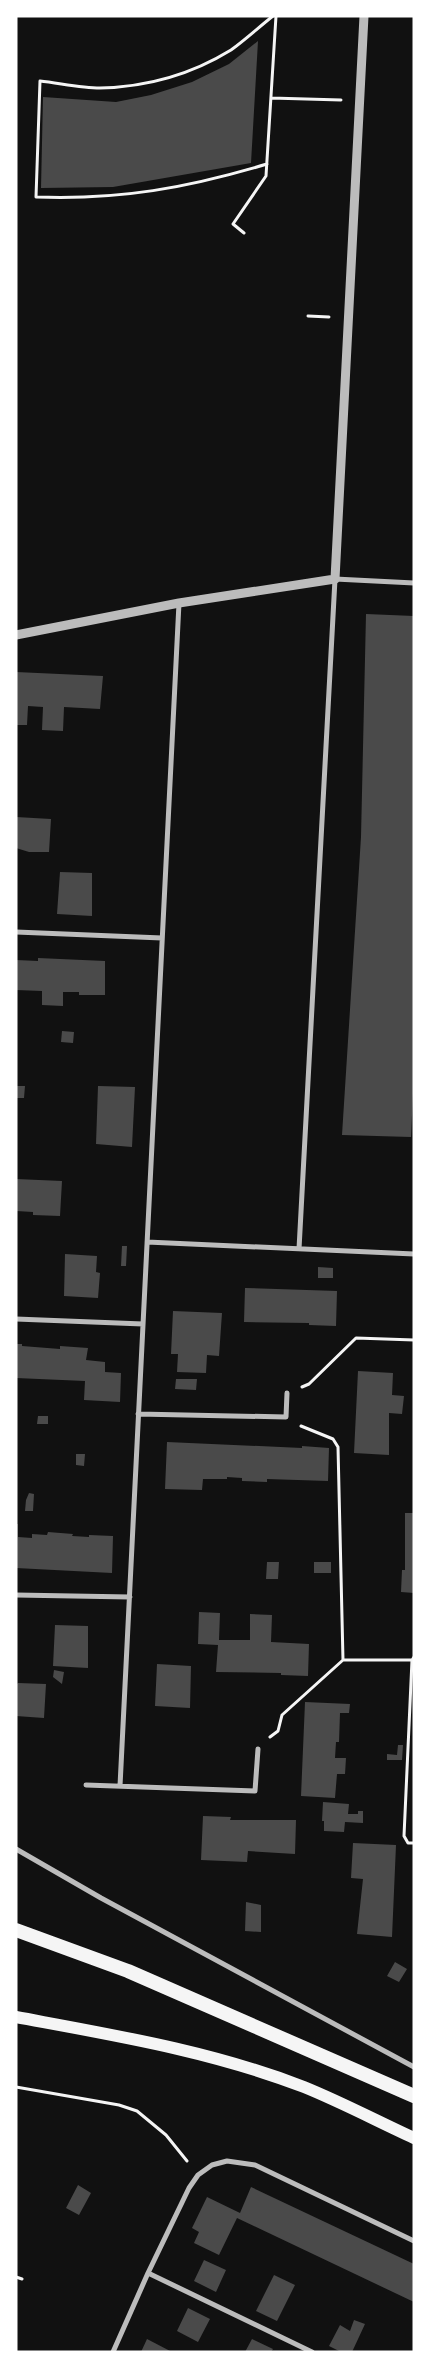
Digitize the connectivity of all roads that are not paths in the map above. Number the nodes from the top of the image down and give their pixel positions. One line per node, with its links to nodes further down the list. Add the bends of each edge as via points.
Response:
1 (364, 16): 2 (street)
2 (335, 579): 3 (street); 4 (street); 9 (street)
3 (414, 583)
4 (178, 604): 5 (street); 7 (street)
5 (16, 635)
6 (16, 932): 7 (street)
7 (162, 938): 8 (street)
8 (147, 1242): 9 (street); 12 (street)
9 (299, 1249): 10 (street)
10 (414, 1254)
11 (16, 1319): 12 (street)
12 (143, 1324): 14 (street)
13 (288, 1393): 14 (street, via 286,1417)
14 (138, 1414): 16 (street)
15 (16, 1595): 16 (street)
16 (130, 1597): 19 (street)
17 (258, 1748): 19 (street, via 255,1791)
18 (86, 1785): 19 (street)
19 (120, 1786)
20 (16, 1849): 23 (street)
21 (16, 1930): 24 (highway, via 128,1971)
22 (16, 2017): 25 (main road, via 199,2054 304,2087)
23 (414, 2067)
24 (414, 2096)
25 (414, 2138)
26 (414, 2241): 27 (street, via 255,2165 227,2161 212,2165 198,2175)
27 (148, 2273): 28 (street); 29 (street)
28 (113, 2352)
29 (312, 2352)

